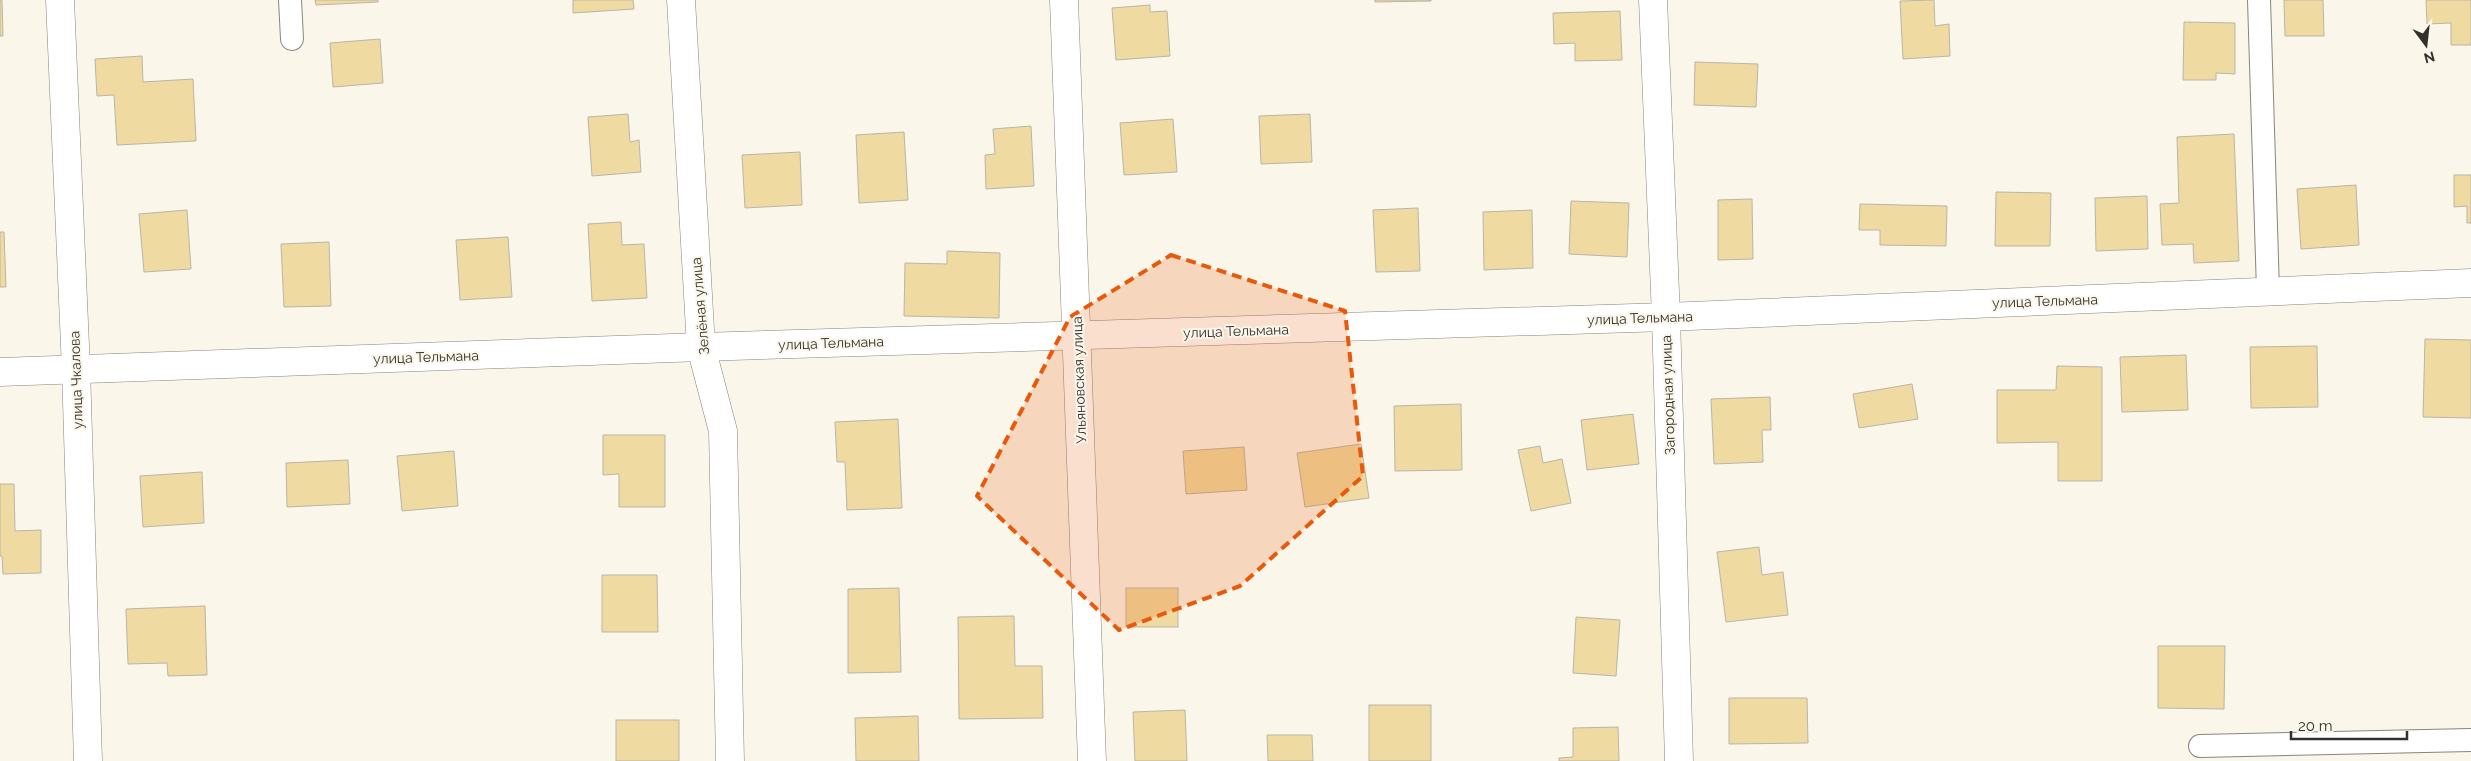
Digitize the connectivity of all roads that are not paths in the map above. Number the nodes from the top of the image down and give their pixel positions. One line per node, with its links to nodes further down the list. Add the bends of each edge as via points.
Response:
1 (60, 0): 13 (street, улица Чкалова)
2 (290, 0): 7 (lane)
3 (681, 0): 12 (street, Зелёная улица)
4 (1064, 0): 11 (street, Ульяновская улица)
5 (1652, 0): 10 (street, Загородная улица)
6 (2260, 0): 9 (lane)
7 (292, 39)
8 (2471, 283): 9 (street, улица Тельмана)
9 (2268, 291): 10 (street, улица Тельмана)
10 (1666, 317): 11 (street, улица Тельмана); 20 (street, Загородная улица)
11 (1077, 336): 12 (street, улица Тельмана); 19 (street, Ульяновская улица)
12 (701, 347): 13 (street, улица Тельмана); 18 (street, Зелёная улица, via 723,431)
13 (76, 369): 14 (street, улица Тельмана); 17 (street, улица Чкалова)
14 (0, 372)
15 (2471, 740): 16 (lane)
16 (2200, 746)
17 (88, 761)
18 (730, 761)
19 (1092, 761)
20 (1680, 761)

